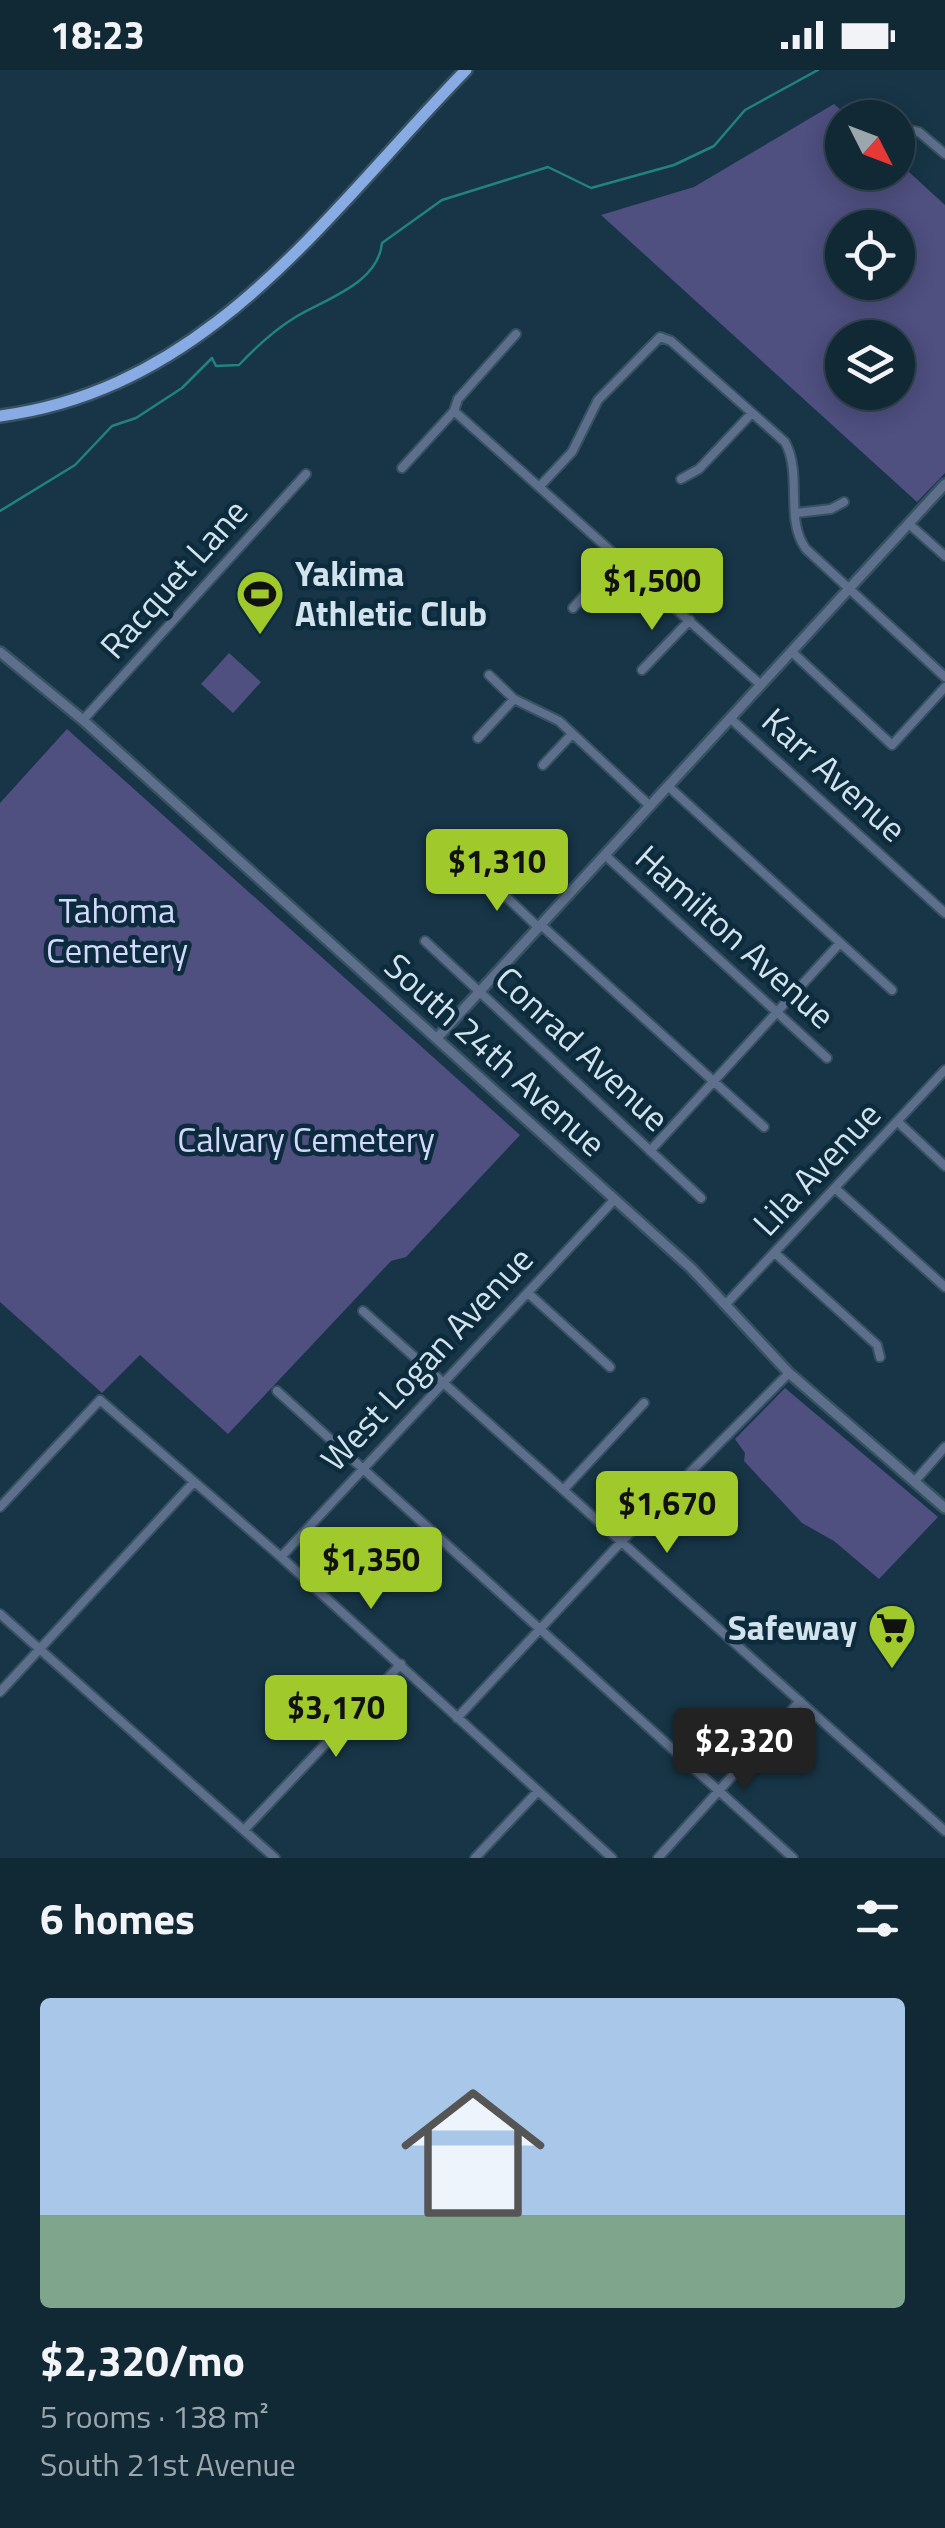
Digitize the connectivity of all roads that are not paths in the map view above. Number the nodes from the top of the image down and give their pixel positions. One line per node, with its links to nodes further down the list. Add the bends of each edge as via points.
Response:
1 (466, 70): 7 (main road, via 291,262 174,351 88,398)
2 (915, 131): 3 (street)
3 (945, 154)
4 (516, 334): 5 (street)
5 (454, 411): 8 (street); 12 (street)
6 (751, 414): 10 (street); 12 (street, via 660,337 598,400 572,452); 14 (street, via 792,456)
7 (0, 416)
8 (402, 468)
9 (306, 474): 30 (street, Racquet Lane)
10 (681, 479)
11 (945, 484): 15 (street)
12 (540, 486): 17 (street)
13 (844, 502): 14 (street)
14 (796, 512): 18 (street, via 796,535)
15 (909, 524): 16 (street); 18 (street)
16 (945, 556)
17 (619, 557): 19 (street); 20 (street)
18 (850, 588): 22 (street); 25 (street)
19 (574, 608)
20 (690, 620): 23 (street); 26 (street)
21 (0, 652): 30 (street, South 24th Avenue)
22 (792, 652): 26 (street); 27 (street, via 892,744)
23 (642, 670)
24 (489, 675): 28 (street)
25 (945, 676)
26 (761, 686): 29 (street)
27 (945, 686)
28 (514, 699): 31 (street); 32 (street)
29 (731, 719): 34 (street); 39 (street, Karr Avenue)
30 (83, 720): 46 (street, South 24th Avenue)
31 (572, 734): 33 (street); 35 (street)
32 (478, 738)
33 (543, 766)
34 (669, 787): 35 (street); 42 (street)
35 (650, 806): 36 (street)
36 (606, 856): 40 (street); 45 (street, Hamilton Avenue)
37 (481, 874): 40 (street)
38 (945, 898): 39 (street)
39 (942, 909)
40 (540, 926): 44 (street); 49 (street)
41 (425, 941): 44 (street, Conrad Avenue)
42 (840, 943): 43 (street); 45 (street)
43 (892, 990)
44 (479, 994): 46 (street); 52 (street, Conrad Avenue)
45 (777, 1012): 47 (street, Hamilton Avenue); 49 (street)
46 (436, 1038): 56 (street, South 24th Avenue)
47 (828, 1058)
48 (945, 1070): 50 (street, Lila Avenue)
49 (713, 1082): 51 (street); 52 (street)
50 (898, 1122): 53 (street); 54 (street, Lila Avenue)
51 (764, 1126)
52 (650, 1150): 55 (street, Conrad Avenue)
53 (945, 1166)
54 (836, 1189): 57 (street, Lila Avenue); 58 (street)
55 (701, 1198)
56 (614, 1200): 59 (street, West Logan Avenue); 60 (street, South 24th Avenue)
57 (776, 1254): 60 (street, Lila Avenue); 62 (street, via 877,1345)
58 (945, 1288)
59 (528, 1293): 63 (street); 65 (street, West Logan Avenue)
60 (726, 1303): 64 (street, South 24th Avenue)
61 (363, 1311): 65 (street)
62 (880, 1357)
63 (610, 1368)
64 (789, 1373): 70 (street, South 24th Avenue); 75 (street)
65 (444, 1383): 69 (street, West Logan Avenue); 72 (street)
66 (277, 1391): 69 (street)
67 (644, 1403): 72 (street)
68 (945, 1447): 70 (street)
69 (362, 1468): 76 (street, West Logan Avenue); 78 (street)
70 (914, 1481): 74 (street, South 24th Avenue)
71 (193, 1483): 73 (street, via 100,1400); 76 (street); 79 (street)
72 (565, 1488): 75 (street)
73 (0, 1508)
74 (945, 1508)
75 (622, 1540): 78 (street); 82 (street)
76 (281, 1557): 80 (street)
77 (0, 1614): 79 (street)
78 (540, 1629): 83 (street); 85 (street)
79 (40, 1649): 81 (street); 86 (street)
80 (401, 1664): 83 (street); 86 (street)
81 (0, 1692)
82 (800, 1701): 85 (street); 87 (street)
83 (458, 1718): 84 (street)
84 (538, 1792): 89 (street); 90 (street)
85 (720, 1792): 91 (street); 92 (street)
86 (244, 1830): 88 (street)
87 (945, 1831)
88 (276, 1858)
89 (475, 1858)
90 (612, 1858)
91 (658, 1858)
92 (794, 1858)

